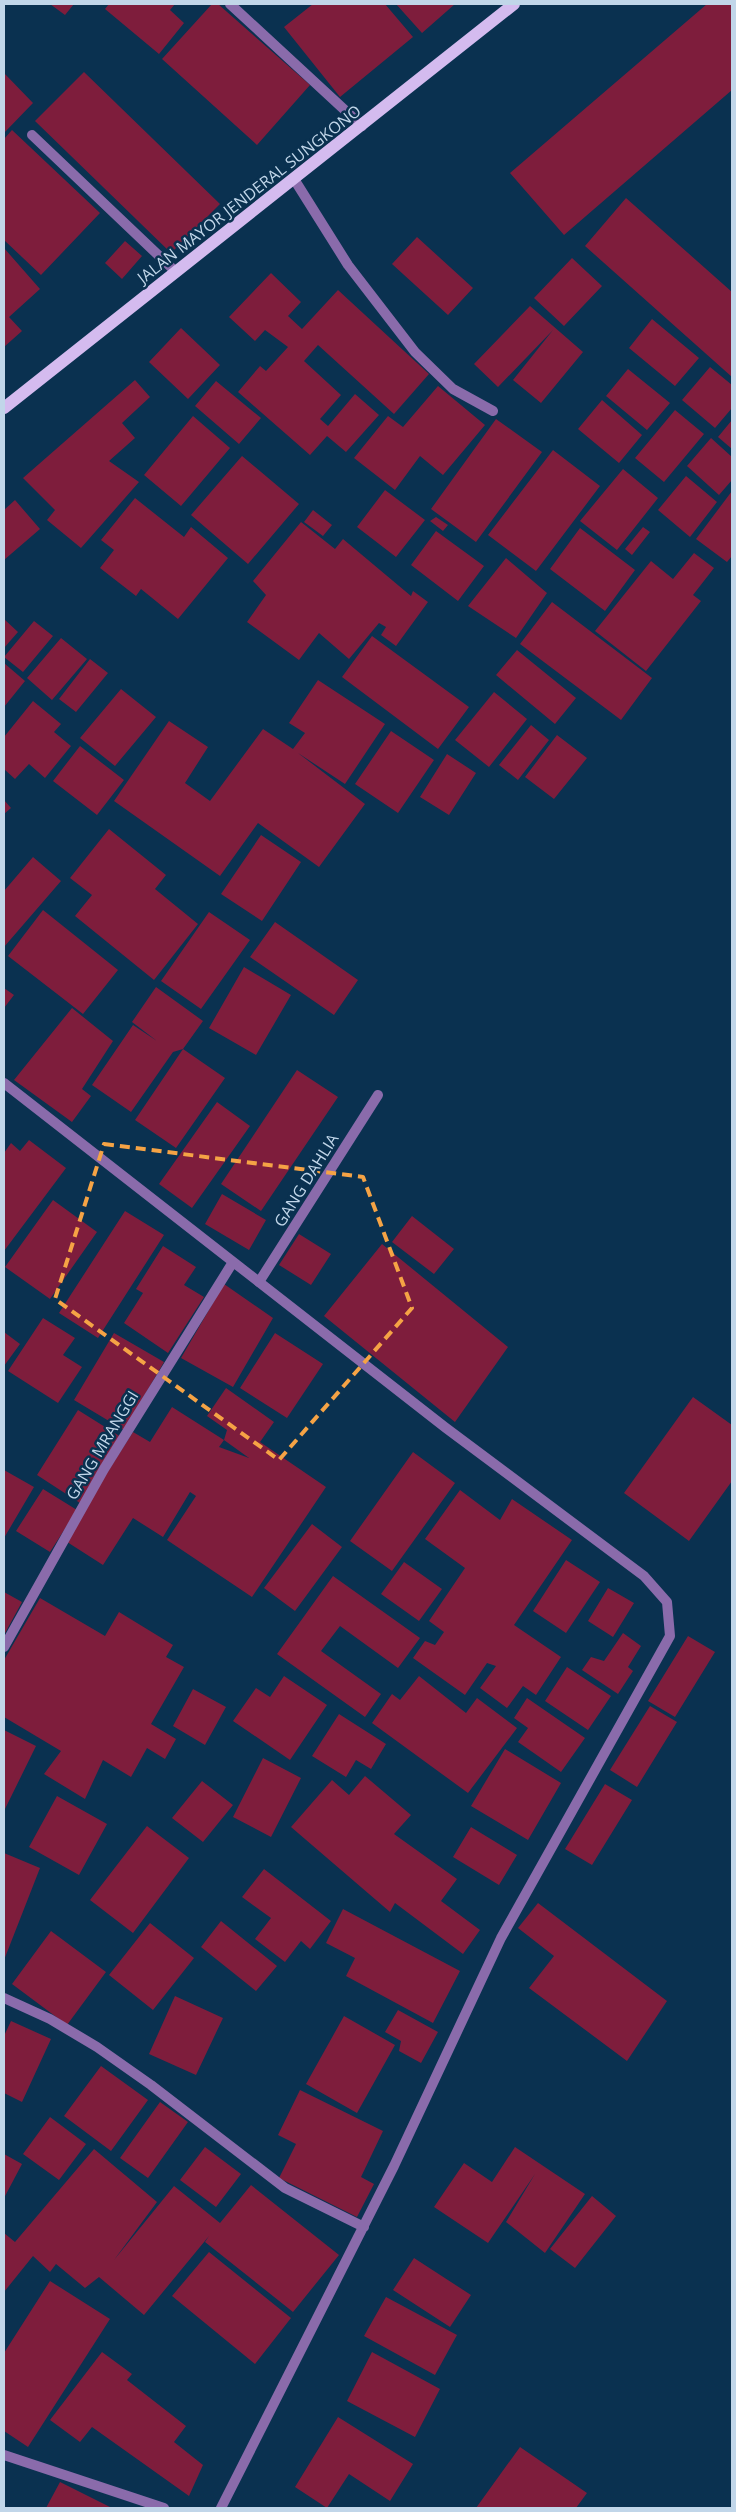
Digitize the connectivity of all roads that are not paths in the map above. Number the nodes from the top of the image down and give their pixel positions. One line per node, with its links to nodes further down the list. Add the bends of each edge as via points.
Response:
1 (230, 4): 3 (street)
2 (514, 4): 3 (main road, JALAN MAYOR JENDERAL SUNGKONO)
3 (362, 126): 5 (main road, JALAN MAYOR JENDERAL SUNGKONO)
4 (32, 135): 6 (street)
5 (294, 180): 6 (main road, JALAN MAYOR JENDERAL SUNGKONO); 8 (street, via 348,265 415,352 453,389)
6 (176, 272): 7 (main road, JALAN MAYOR JENDERAL SUNGKONO)
7 (4, 408)
8 (493, 411)
9 (4, 1083): 11 (street)
10 (378, 1095): 12 (street, GANG DAHLIA)
11 (233, 1262): 12 (street); 13 (street, GANG MRANGGI, via 104,1469)
12 (259, 1282): 15 (street, via 446,1428 644,1576 667,1602 670,1636 501,1938)
13 (4, 1647)
14 (4, 1998): 15 (street, via 97,2047 285,2188)
15 (364, 2227): 18 (street)
16 (4, 2456): 17 (street)
17 (164, 2508)
18 (222, 2508)

